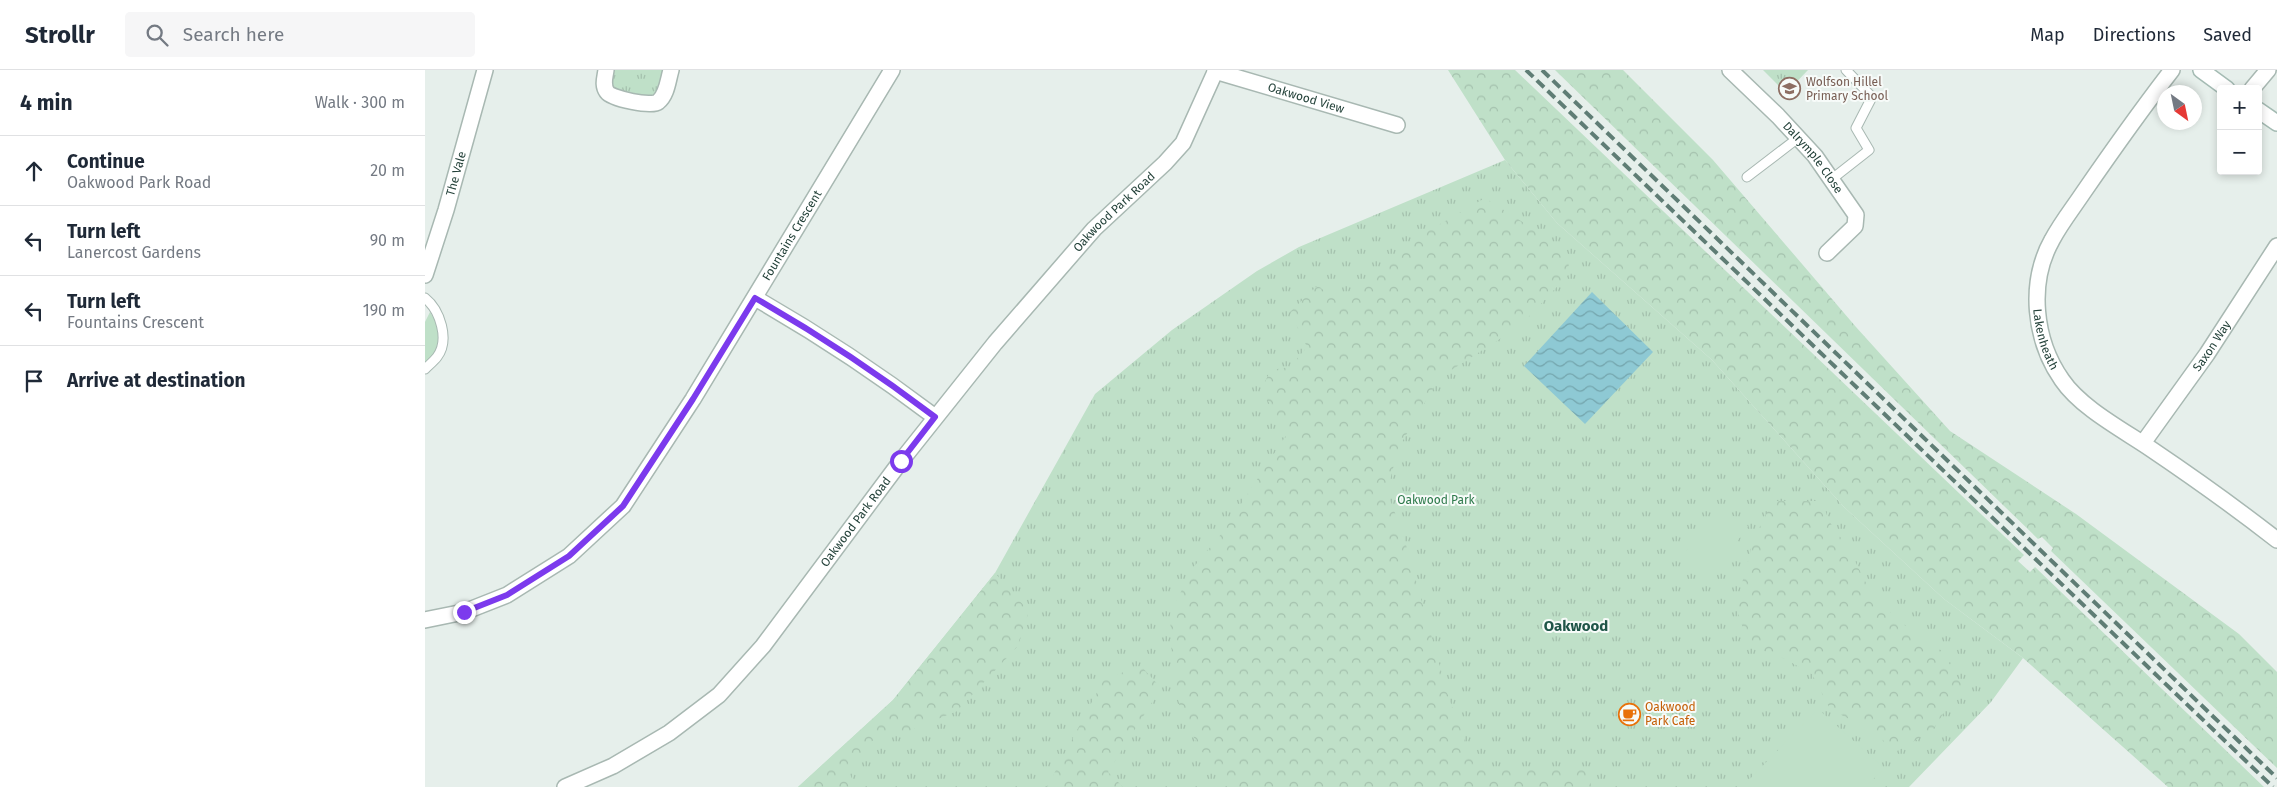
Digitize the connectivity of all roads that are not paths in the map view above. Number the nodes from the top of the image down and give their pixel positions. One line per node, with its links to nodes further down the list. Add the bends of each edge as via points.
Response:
1 (485, 70): 21 (street, The Vale, via 447,210)
2 (606, 70): 3 (street, via 603,83 611,96 650,105 658,103 664,95)
3 (671, 70)
4 (892, 70): 23 (street, Fountains Crescent)
5 (1215, 70): 15 (street, Oakwood View); 25 (street, Oakwood Park Road, via 1183,143 1094,229)
6 (1730, 70): 16 (street, Dalrymple Close)
7 (1846, 70): 18 (lane, via 1872,97 1856,128 1869,150)
8 (2172, 70): 26 (street, Lakenheath, via 2121,137 2051,240 2040,268 2036,303 2039,327 2062,380 2081,399)
9 (2201, 70): 11 (street)
10 (2268, 70): 12 (street)
11 (2222, 85)
12 (2255, 85)
13 (2262, 113): 14 (street)
14 (2277, 123)
15 (1397, 125)
16 (1798, 138): 17 (lane); 18 (street, Dalrymple Close)
17 (1747, 177)
18 (1832, 179): 20 (street, Dalrymple Close, via 1856,215 1855,226)
19 (2277, 246): 26 (street, Saxon Way, via 2213,346)
20 (1827, 253)
21 (425, 275)
22 (425, 298): 24 (lane, via 434,305 442,341 438,356)
23 (755, 298): 25 (street, via 821,336); 28 (street, Fountains Crescent, via 623,506 569,556 507,595 464,612)
24 (425, 369)
25 (935, 417): 29 (street, Oakwood Park Road, via 763,646 719,694 669,733 613,766)
26 (2143, 443): 27 (street, Lakenheath, via 2213,490)
27 (2277, 540)
28 (425, 620)
29 (565, 787)

